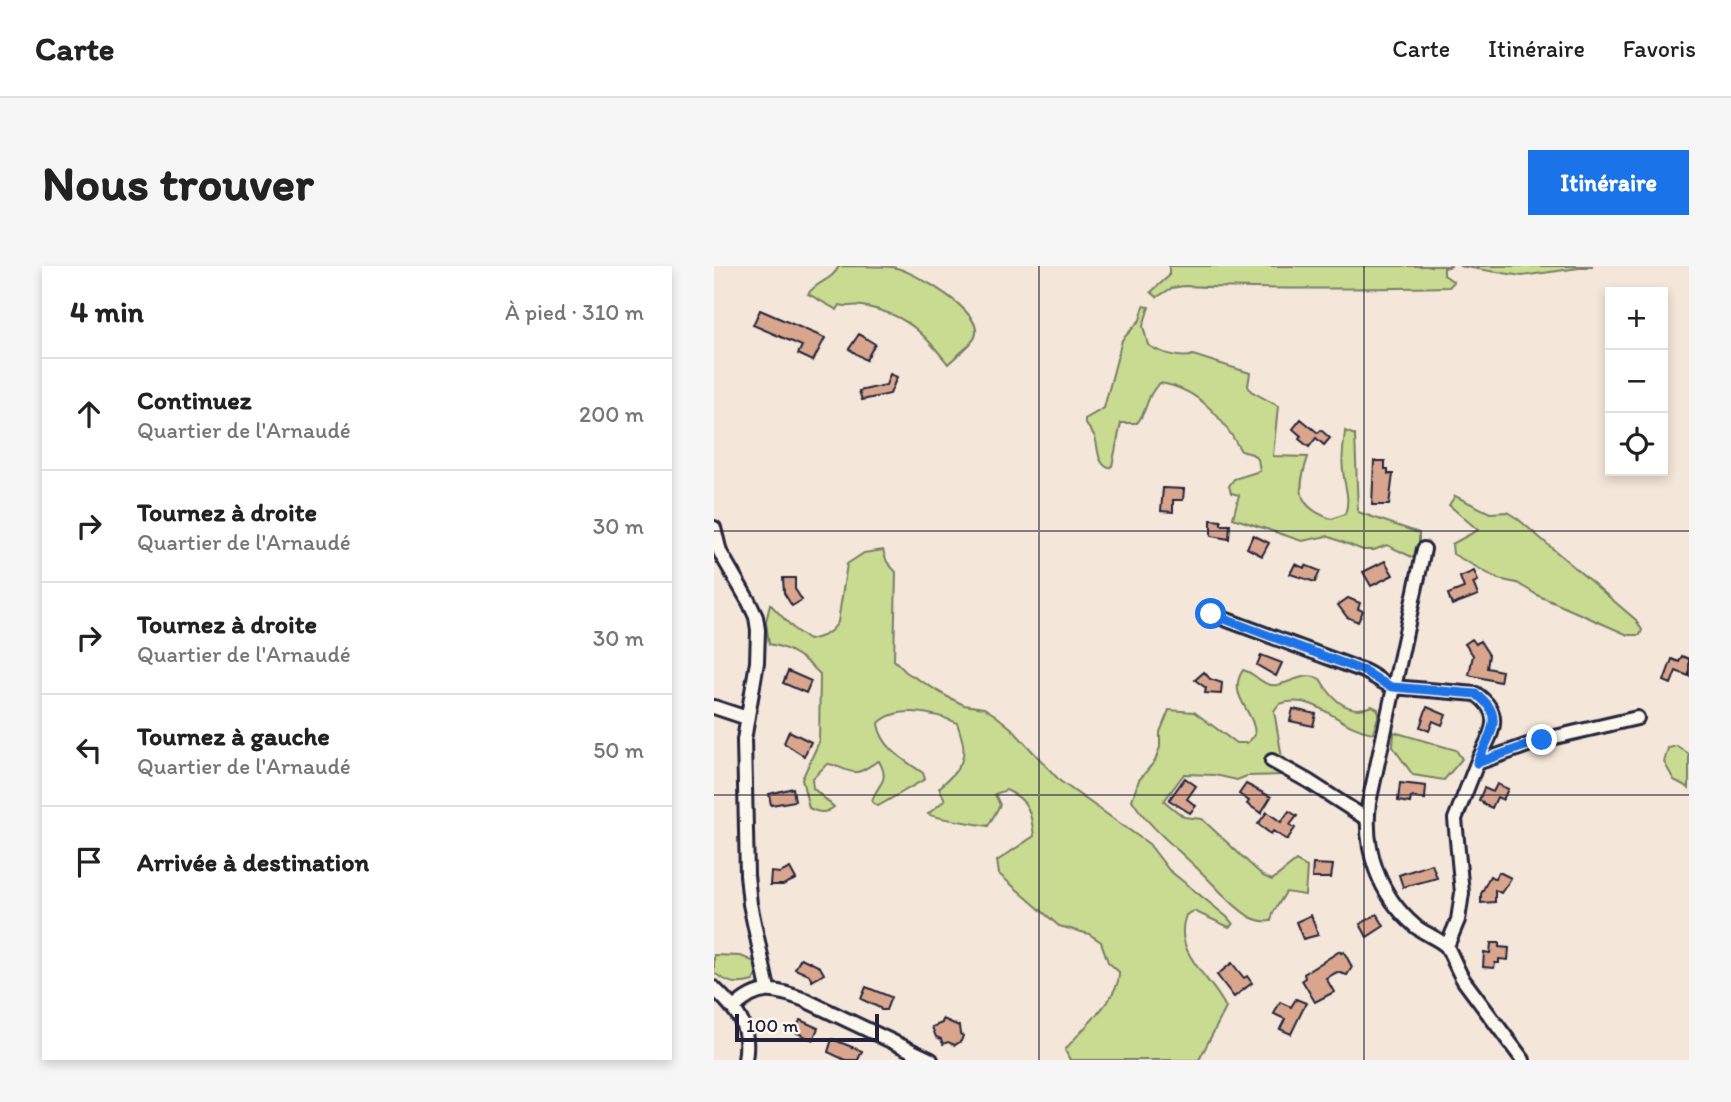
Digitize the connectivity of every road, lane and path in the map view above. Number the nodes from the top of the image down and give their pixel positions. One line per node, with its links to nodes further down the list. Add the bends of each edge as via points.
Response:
1 (714, 528): 6 (street, via 726,566 756,617 759,646)
2 (1424, 549): 4 (street)
3 (1211, 614): 4 (street, via 1364,671)
4 (1393, 687): 9 (street, via 1464,692 1486,701 1494,724); 10 (street)
5 (714, 707): 6 (street)
6 (747, 718): 13 (street, via 747,875)
7 (1637, 718): 9 (street, via 1542,740)
8 (1272, 761): 10 (street)
9 (1477, 763): 11 (street, via 1455,819 1462,893 1458,920)
10 (1367, 819): 11 (street, via 1379,882 1406,919)
11 (1447, 946): 17 (street, via 1464,981)
12 (714, 988): 14 (street)
13 (768, 989): 14 (street); 16 (street, via 805,1000)
14 (734, 1009): 15 (street, via 747,1037)
15 (745, 1060)
16 (931, 1060)
17 (1523, 1060)

